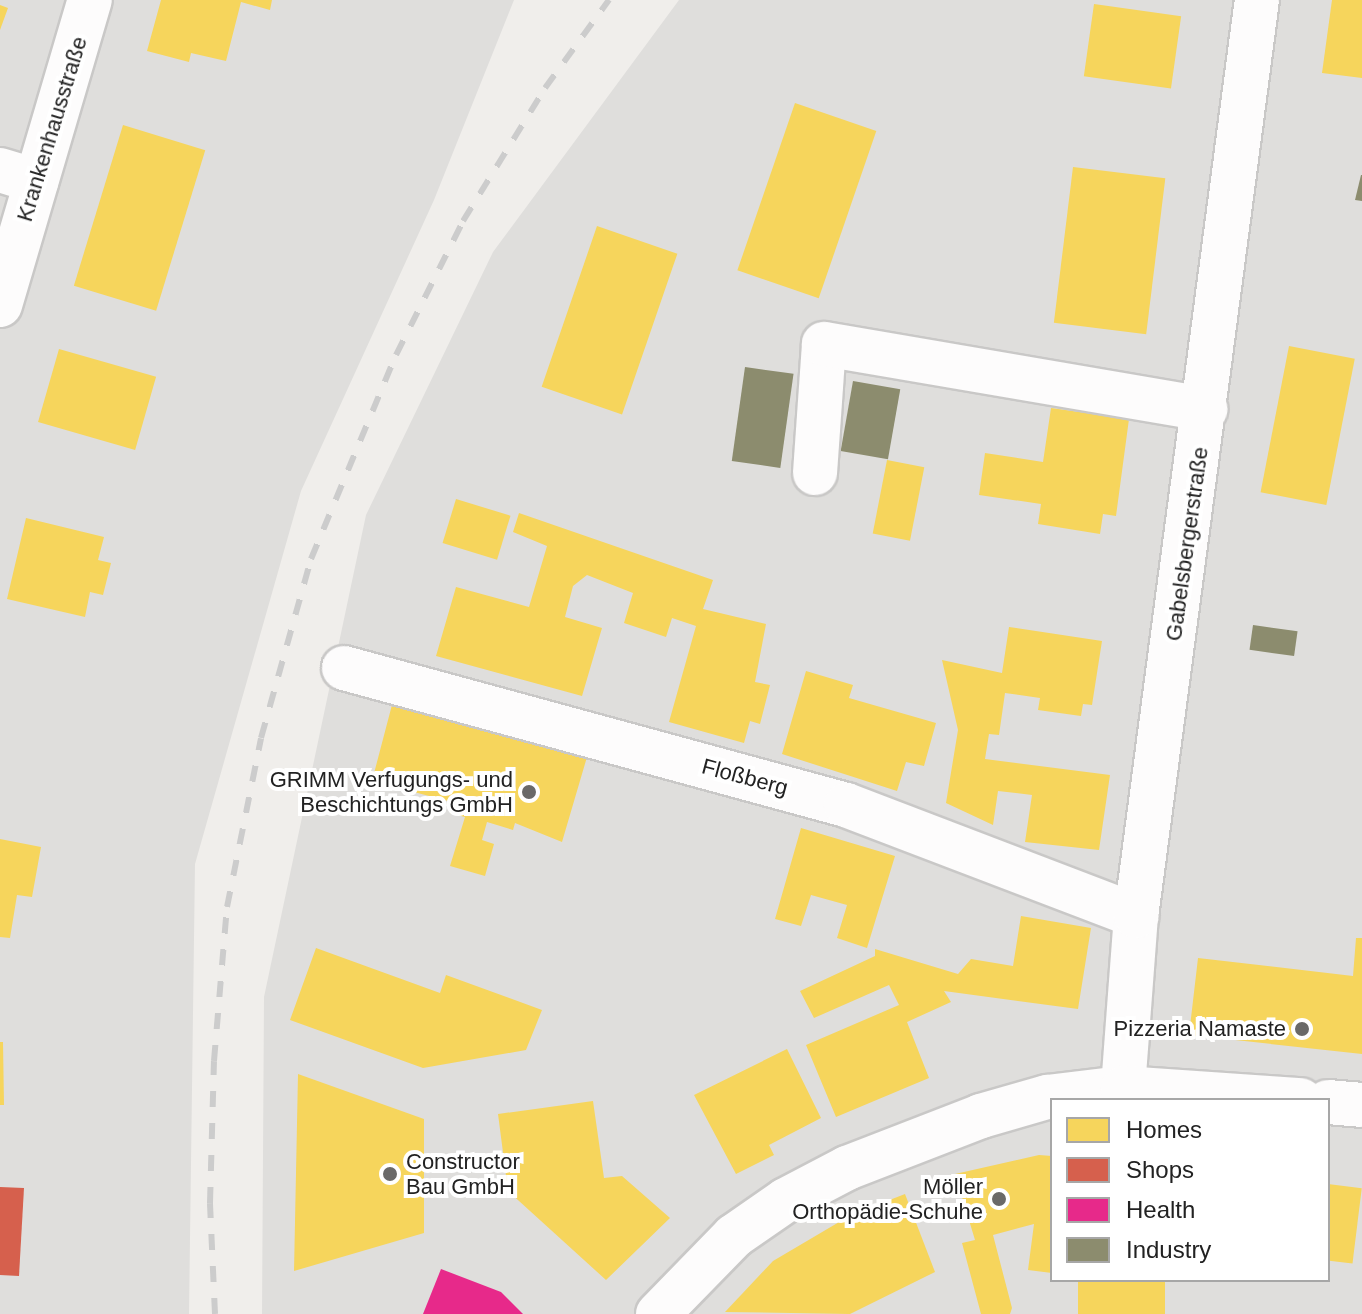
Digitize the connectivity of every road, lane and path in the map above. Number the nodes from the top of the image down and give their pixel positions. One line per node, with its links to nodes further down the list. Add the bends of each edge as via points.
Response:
1 (90, 0): 3 (street, Krankenhausstraße)
2 (1257, 0): 5 (street, Gabelsbergerstraße)
3 (18, 176): 4 (street, Krankenhausstraße)
4 (0, 305)
5 (1205, 409): 6 (street, via 824,344); 8 (street, Gabelsbergerstraße)
6 (815, 473)
7 (344, 668): 8 (street, Floßberg, via 846,805)
8 (1136, 916): 9 (street, Gabelsbergerstraße)
9 (1123, 1088): 10 (street); 13 (street, via 1047,1097 981,1116 847,1168 786,1200 734,1236)
10 (1271, 1098)
11 (1330, 1102): 12 (street)
12 (1362, 1105)
13 (658, 1314)

